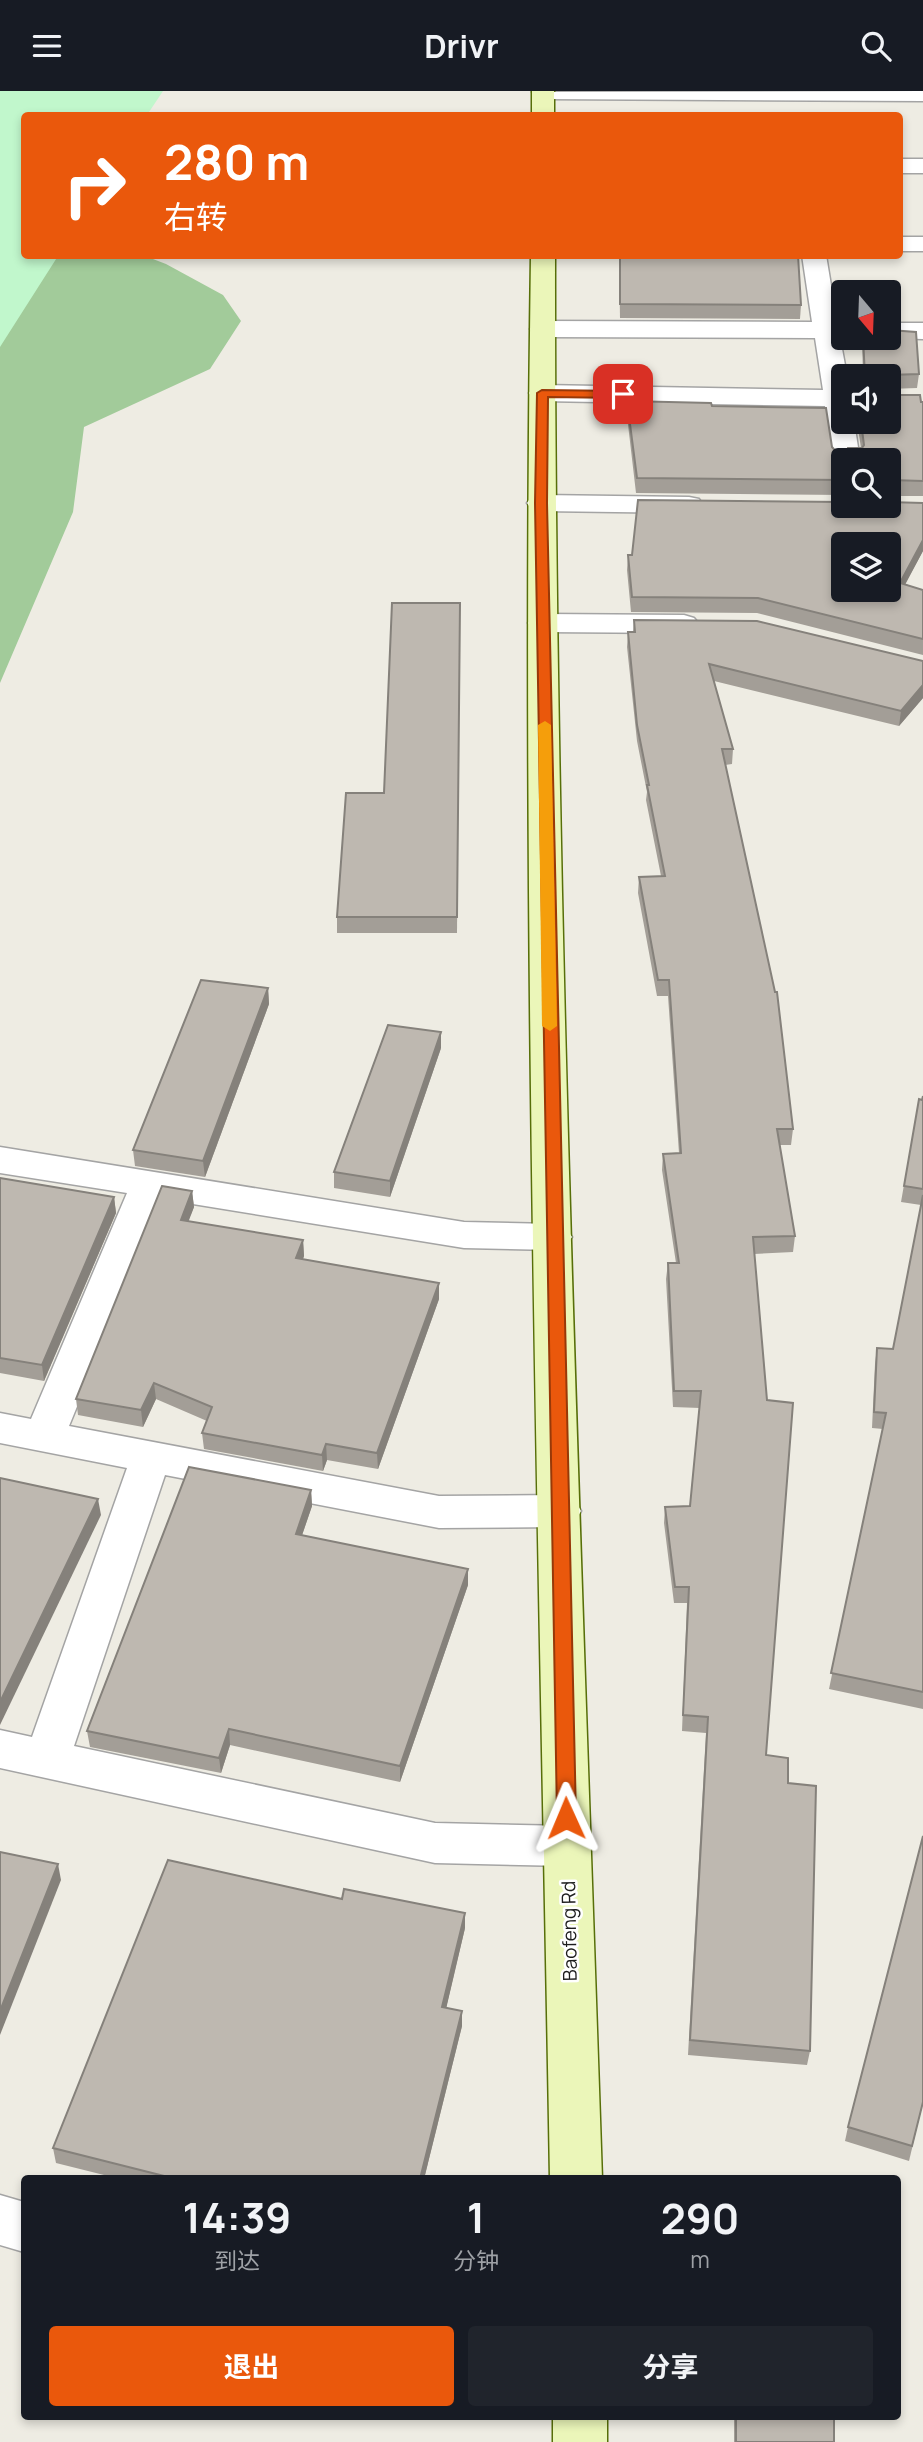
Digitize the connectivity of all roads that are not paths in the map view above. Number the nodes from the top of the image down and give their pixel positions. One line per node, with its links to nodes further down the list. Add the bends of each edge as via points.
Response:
1 (543, 92): 3 (street); 4 (street)
2 (923, 95): 3 (street)
3 (790, 100)
4 (543, 112)
5 (903, 166): 6 (street)
6 (923, 166)
7 (903, 244): 8 (street)
8 (923, 244)
9 (543, 259): 12 (street, Baofeng Rd)
10 (815, 259): 11 (street)
11 (831, 316)
12 (543, 329): 13 (street); 16 (street, Baofeng Rd)
13 (831, 330)
14 (901, 331): 15 (street)
15 (923, 331)
16 (542, 393): 17 (street); 18 (street, Baofeng Rd)
17 (831, 398)
18 (541, 503): 19 (street); 20 (street, Baofeng Rd)
19 (718, 505)
20 (543, 623): 21 (street); 24 (street, Baofeng Rd)
21 (716, 624)
22 (0, 1160): 23 (street)
23 (149, 1185): 24 (street, via 464,1235); 26 (street)
24 (553, 1237): 28 (street, Baofeng Rd)
25 (0, 1428): 26 (street)
26 (44, 1436): 27 (street)
27 (151, 1457): 28 (street, via 439,1512); 30 (street)
28 (559, 1511): 31 (street, Baofeng Rd)
29 (0, 1749): 30 (street)
30 (47, 1759): 31 (street, via 435,1843)
31 (567, 1846): 32 (street, Baofeng Rd)
32 (576, 2175)
33 (0, 2220): 34 (street)
34 (21, 2226)
35 (580, 2420): 36 (street)
36 (580, 2442)

